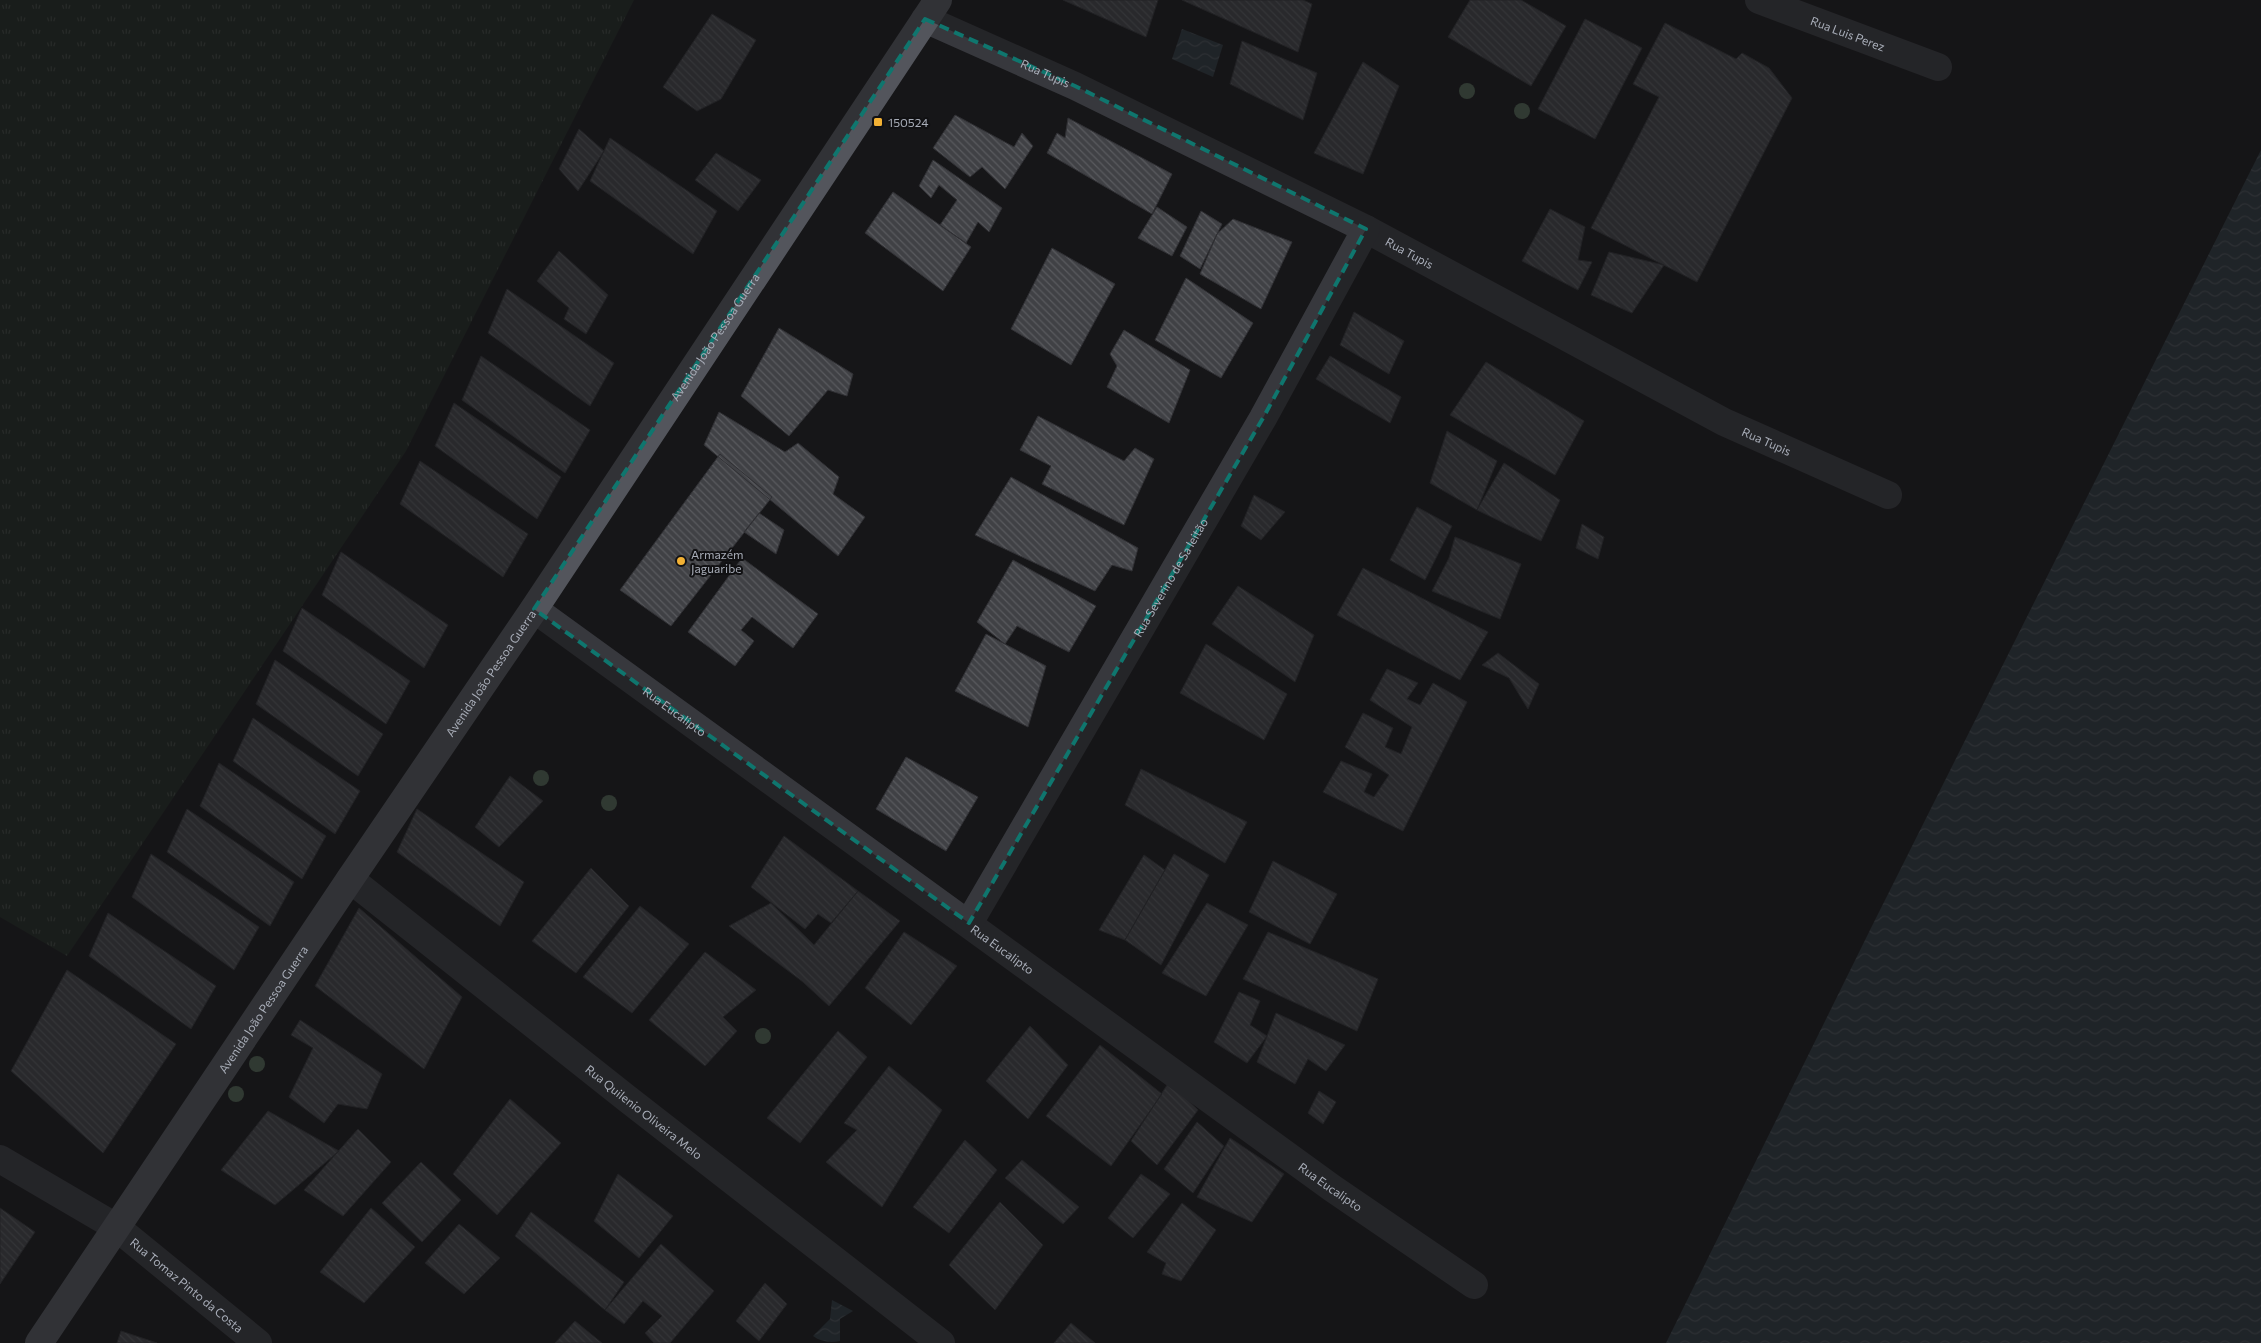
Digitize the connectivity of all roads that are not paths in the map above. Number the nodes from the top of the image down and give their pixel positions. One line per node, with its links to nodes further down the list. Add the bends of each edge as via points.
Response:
1 (1759, 0): 3 (street, Rua Luis Perez)
2 (931, 9): 4 (street, Rua Tupis, via 1075,86); 6 (main road, Avenida João Pessoa Guerra)
3 (1938, 67)
4 (1366, 229): 5 (street, Rua Tupis, via 1724,422); 8 (street, Rua Severino de Sa leitão, via 1263,418)
5 (1888, 494)
6 (534, 608): 7 (main road, Avenida João Pessoa Guerra); 8 (street, Rua Eucalipto)
7 (350, 879): 10 (main road, Avenida João Pessoa Guerra); 14 (street, Rua Quilenio Oliveira Melo)
8 (969, 924): 11 (street, Rua Eucalipto, via 1332,1188)
9 (0, 1159): 10 (street, Rua Tomaz Pinto da Costa)
10 (116, 1227): 12 (main road, Avenida João Pessoa Guerra); 13 (street, Rua Tomaz Pinto da Costa)
11 (1474, 1285)
12 (39, 1343)
13 (258, 1343)
14 (941, 1343)

